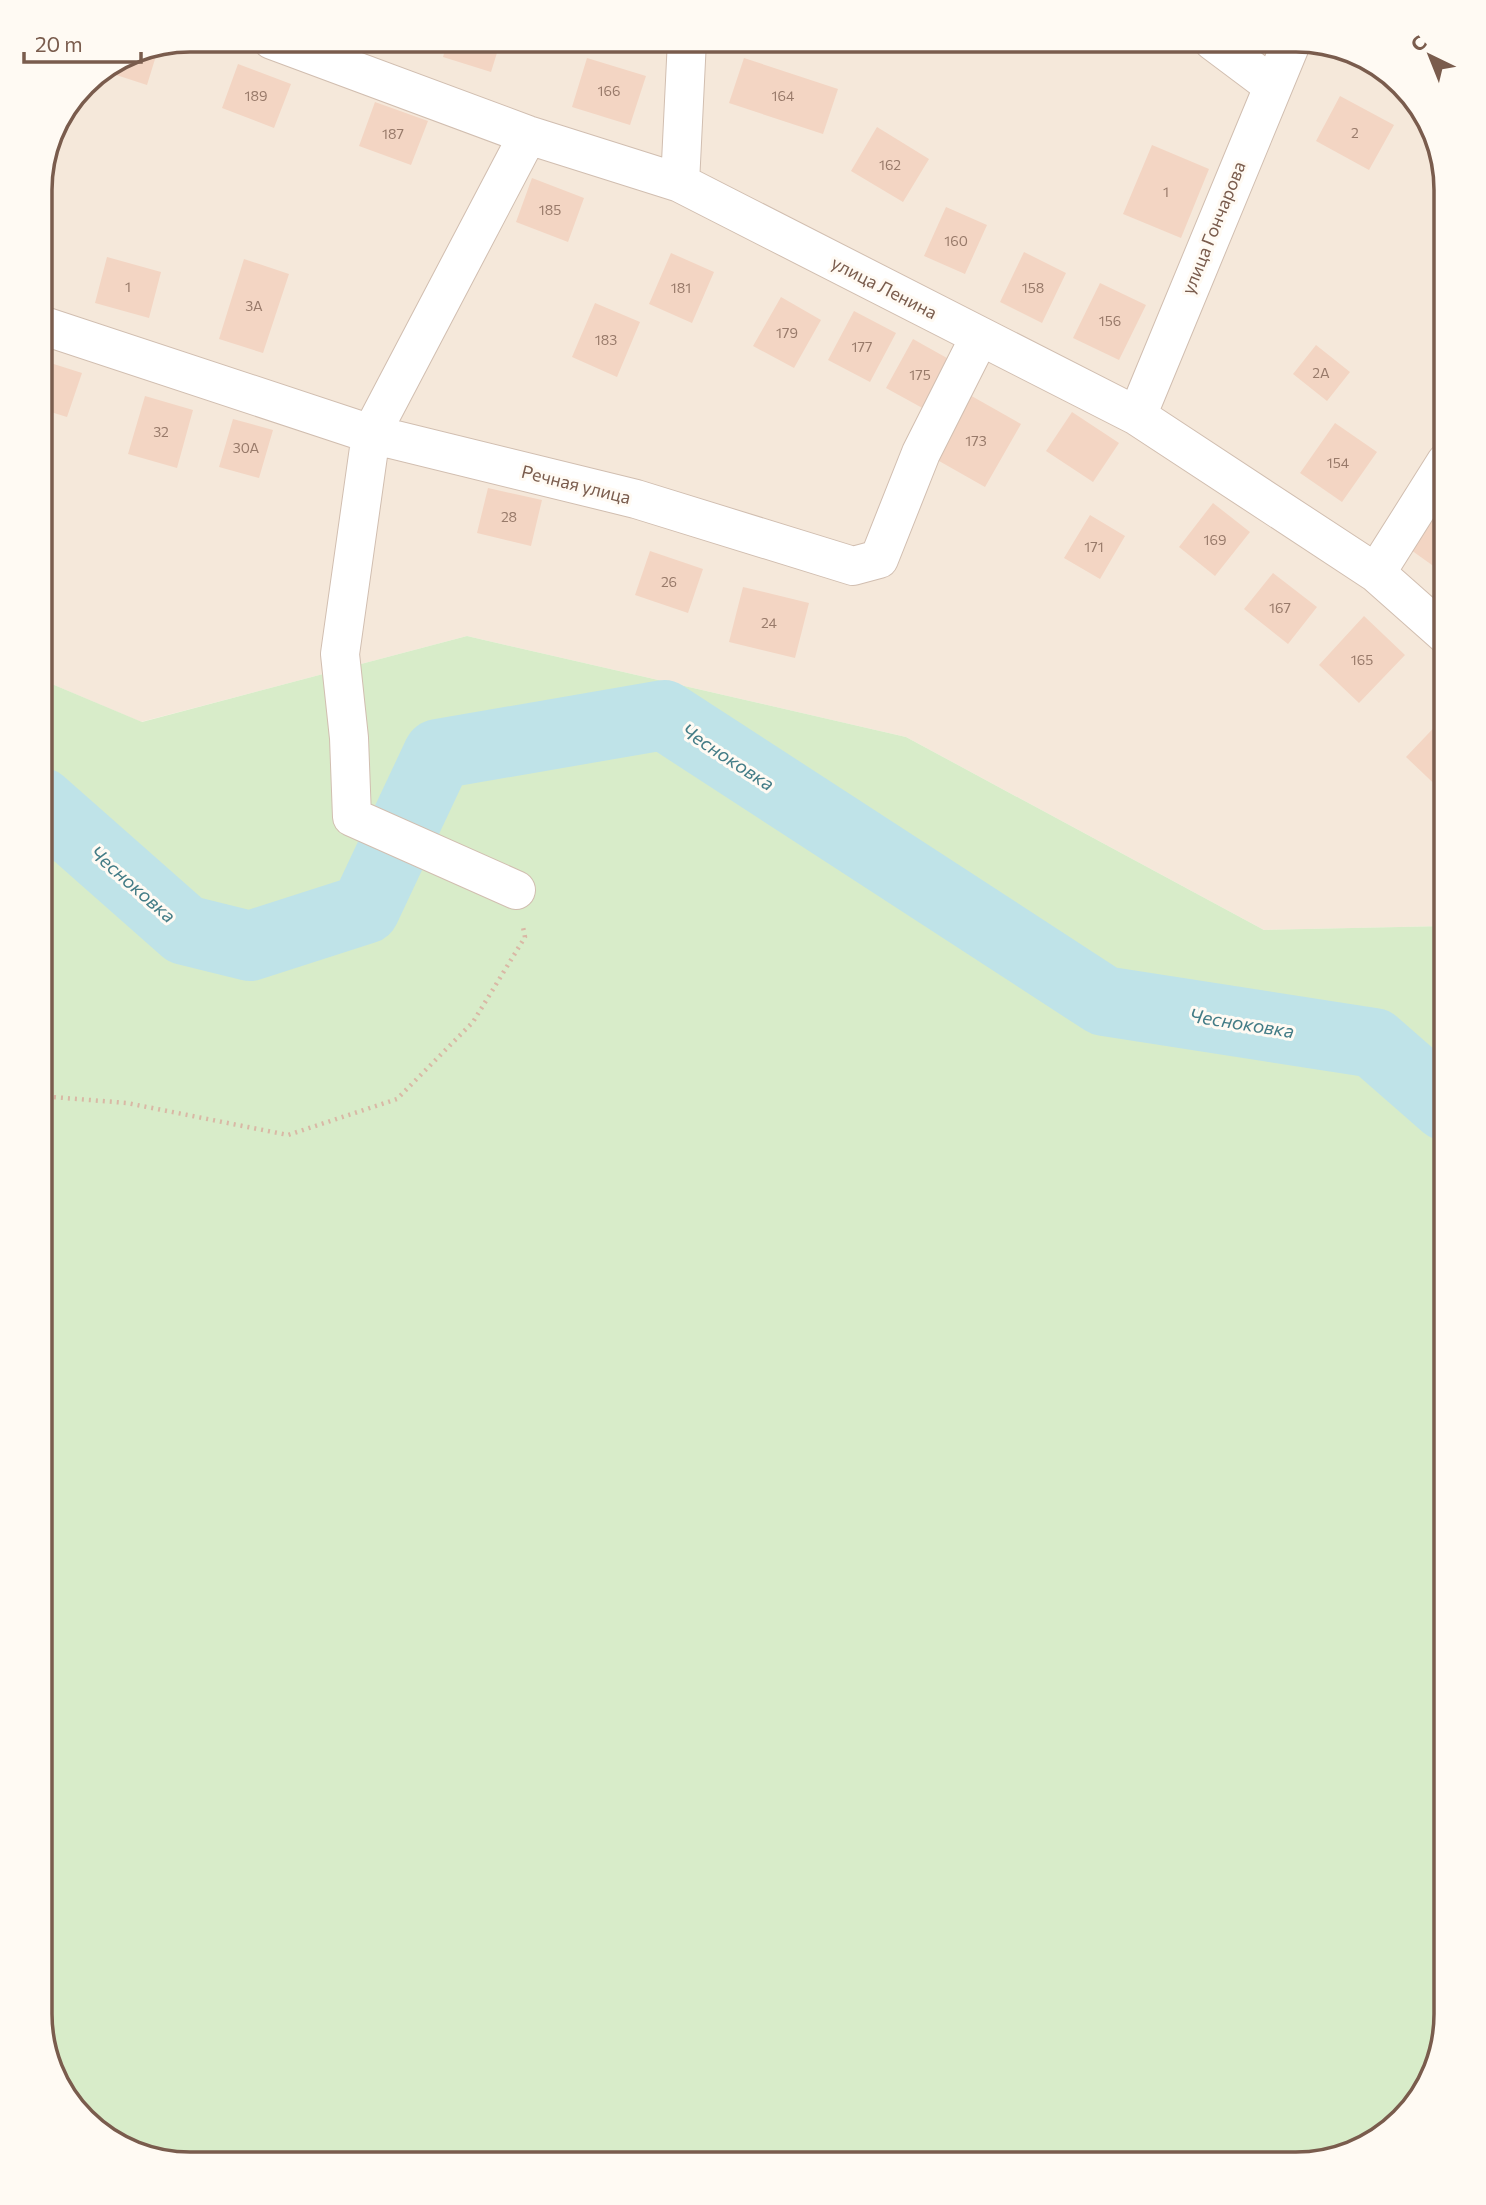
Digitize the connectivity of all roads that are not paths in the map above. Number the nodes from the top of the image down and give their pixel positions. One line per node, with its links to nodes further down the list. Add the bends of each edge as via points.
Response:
1 (307, 53): 6 (street, улица Ленина)
2 (686, 53): 7 (street)
3 (1229, 53): 5 (street)
4 (1287, 53): 5 (street, улица Гончарова)
5 (1273, 86): 10 (street, улица Гончарова)
6 (528, 135): 7 (street, улица Ленина); 11 (street)
7 (680, 183): 9 (street, улица Ленина)
8 (53, 330): 11 (street, Речная улица)
9 (979, 338): 10 (street, улица Ленина); 11 (street, Речная улица, via 921,453 879,559 853,566 636,499)
10 (1137, 416): 13 (street, улица Ленина)
11 (371, 435): 15 (street, via 340,654 352,817)
12 (1434, 480): 13 (street)
13 (1376, 573): 14 (street, улица Ленина)
14 (1434, 624)
15 (516, 890)

